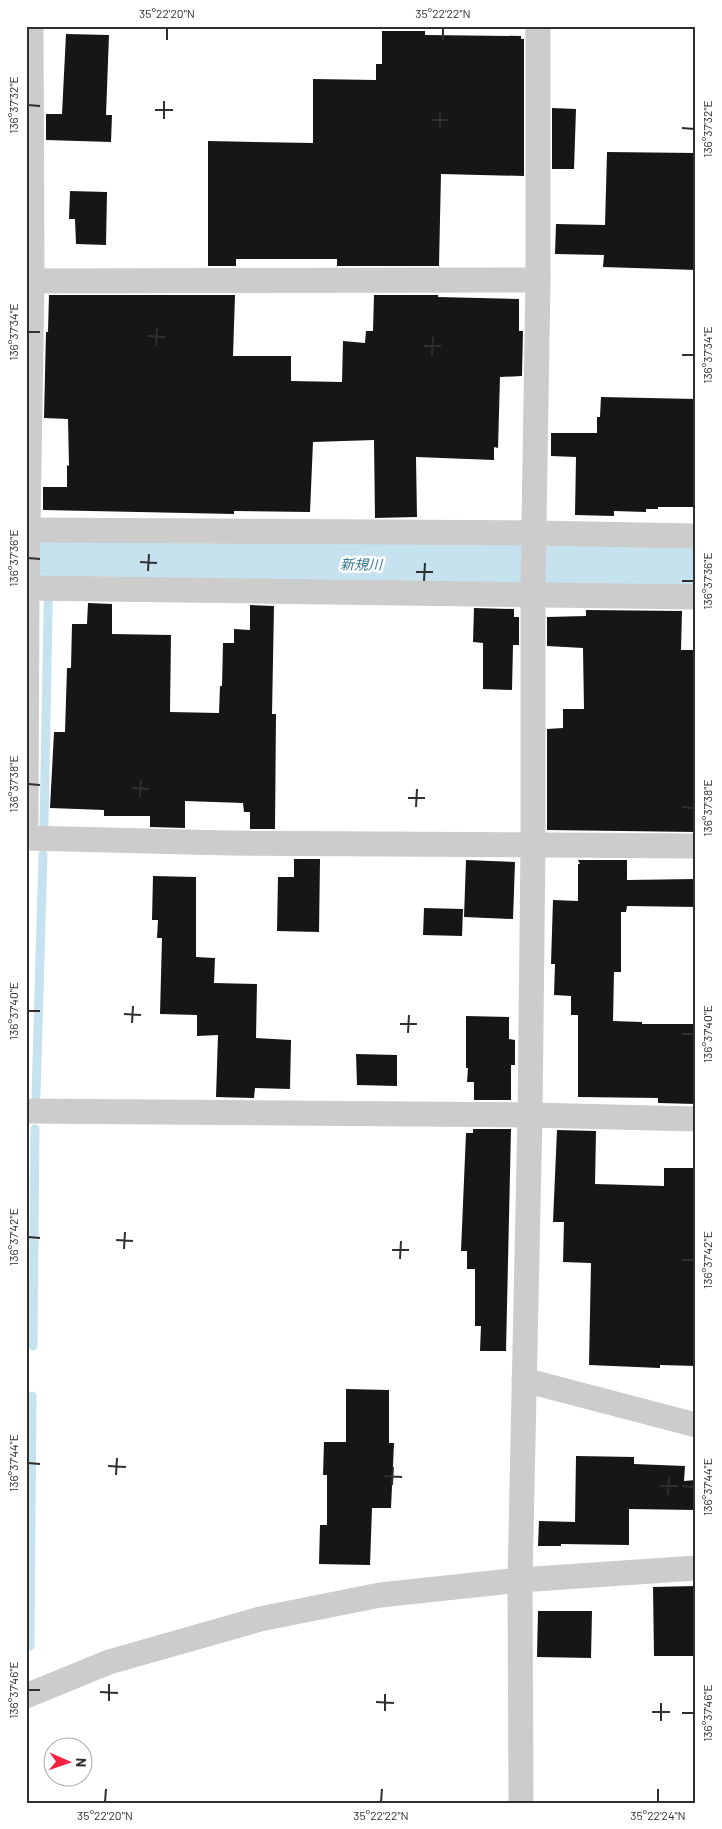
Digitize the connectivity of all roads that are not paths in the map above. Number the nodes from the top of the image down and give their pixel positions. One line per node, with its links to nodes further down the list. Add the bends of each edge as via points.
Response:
1 (31, 26): 4 (street)
2 (538, 26): 3 (street)
3 (538, 280): 4 (street); 7 (street)
4 (29, 281): 5 (street)
5 (27, 531): 7 (street); 8 (street)
6 (696, 536): 7 (street)
7 (534, 538): 9 (street)
8 (36, 586): 9 (street); 11 (street)
9 (533, 589): 10 (street); 13 (street)
10 (696, 597)
11 (26, 822)
12 (26, 838): 13 (street)
13 (533, 845): 14 (street); 16 (street)
14 (696, 846)
15 (26, 1111): 16 (street)
16 (530, 1115): 17 (street); 18 (street)
17 (696, 1119)
18 (524, 1380): 19 (street); 21 (street)
19 (696, 1425)
20 (696, 1568): 21 (street)
21 (520, 1580): 22 (street, via 380,1595 260,1619 109,1662); 23 (street)
22 (26, 1696)
23 (521, 1803)

